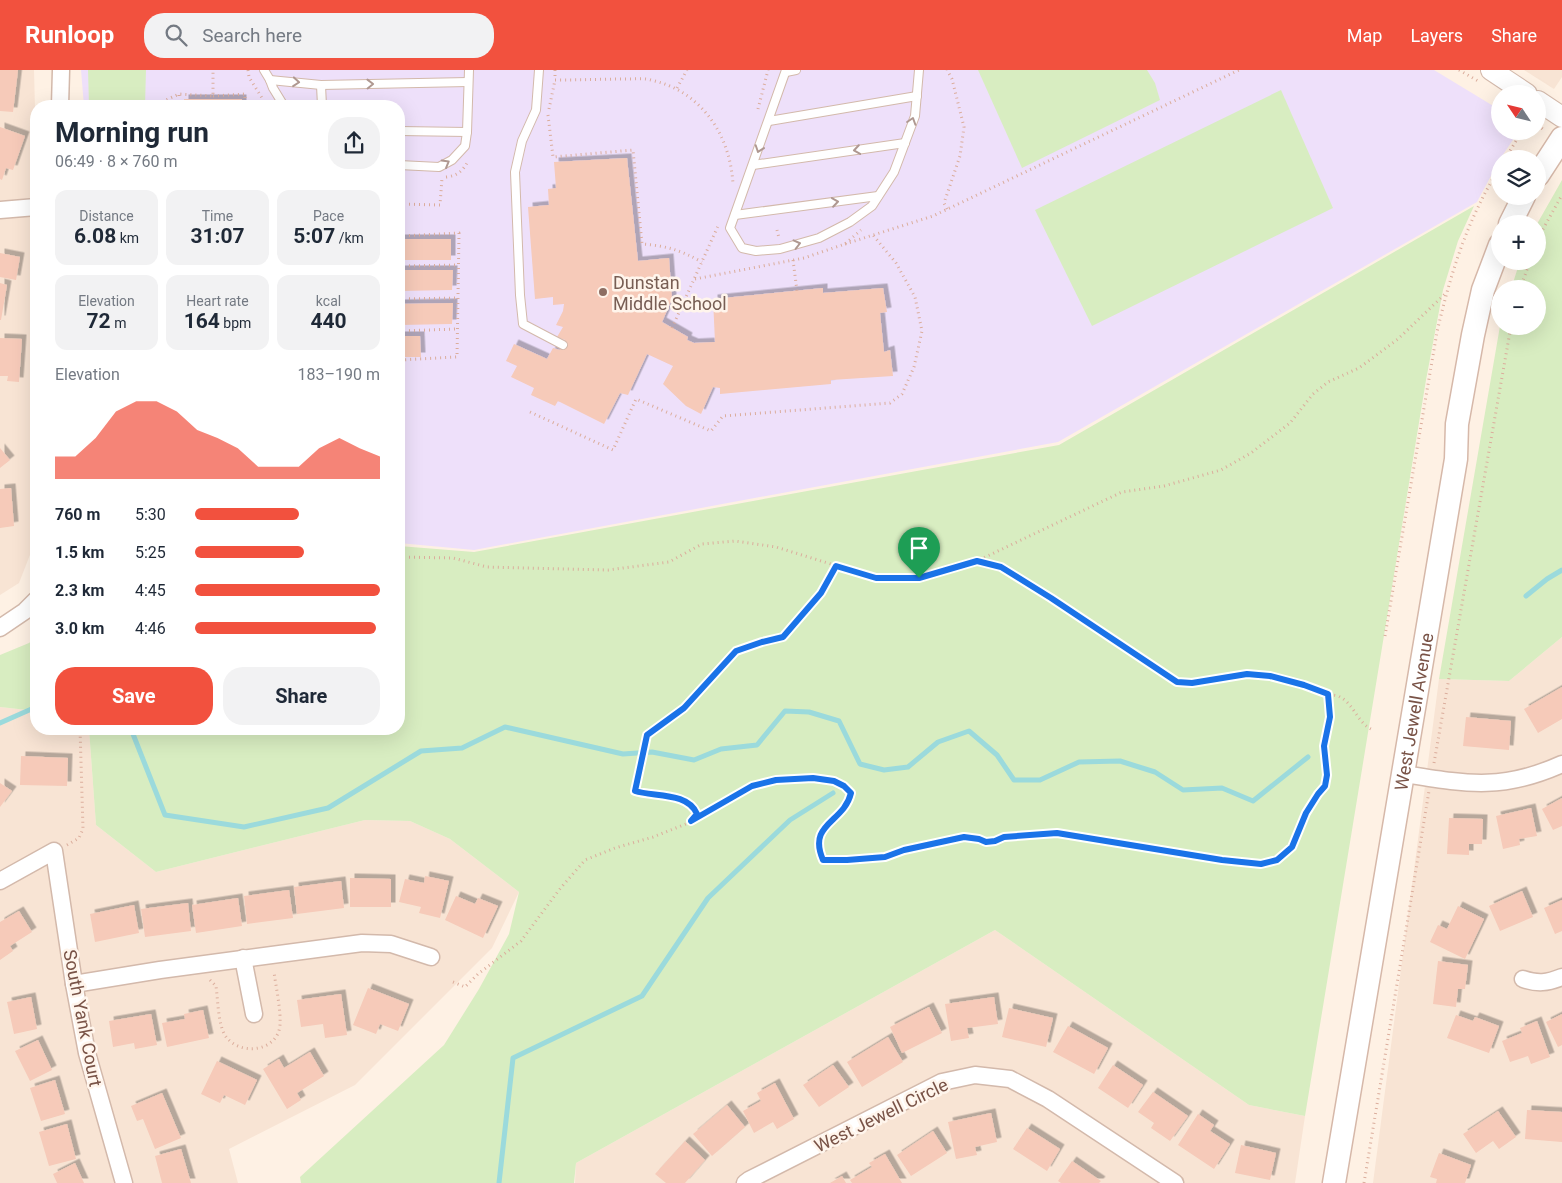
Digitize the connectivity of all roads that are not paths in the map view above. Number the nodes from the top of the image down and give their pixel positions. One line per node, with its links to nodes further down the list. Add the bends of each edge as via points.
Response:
1 (61, 70): 15 (street)
2 (264, 70): 10 (lane)
3 (469, 70): 11 (lane)
4 (539, 70): 5 (lane); 33 (lane, via 536,110 522,141 515,172 520,295 523,324)
5 (545, 70)
6 (796, 70): 9 (lane)
7 (919, 70): 14 (lane)
8 (1491, 70): 13 (street)
9 (786, 71): 20 (lane)
10 (270, 80): 12 (lane, one-way to 12); 16 (lane)
11 (468, 82): 12 (lane, one-way to 11); 22 (lane)
12 (321, 85): 17 (lane)
13 (1514, 85)
14 (917, 96): 20 (lane); 24 (lane, one-way to 14, via 915,116)
15 (60, 100)
16 (280, 100)
17 (322, 100)
18 (1546, 106): 19 (street)
19 (1562, 117)
20 (769, 120): 27 (lane, one-way to 27)
21 (405, 131): 22 (lane)
22 (467, 132): 26 (lane, one-way to 22, via 445,165 465,146)
23 (1562, 138): 25 (main road)
24 (905, 143): 27 (lane, one-way to 27); 28 (lane, via 894,172)
25 (1546, 163)
26 (405, 165)
27 (753, 166): 31 (lane)
28 (878, 196): 31 (lane, one-way to 28); 31 (lane, one-way to 28, via 730,228 742,248 756,251 780,248 819,238 850,222 872,206)
29 (30, 208): 30 (street)
30 (0, 210)
31 (735, 215)
32 (1491, 269): 37 (main road, West Jewell Avenue, via 1473,335 1457,424 1456,458)
33 (563, 345)
34 (30, 606): 35 (street)
35 (0, 628)
36 (1562, 764): 37 (street, via 1528,778 1508,782 1474,784)
37 (1404, 774): 48 (main road, West Jewell Avenue)
38 (0, 881): 43 (street, South Yank Court, via 55,858)
39 (431, 957): 40 (street, via 392,944 362,943)
40 (243, 958): 43 (street); 44 (street)
41 (1562, 977): 42 (street, via 1541,983)
42 (1523, 979)
43 (74, 984): 45 (street, South Yank Court, via 87,1053)
44 (254, 1014)
45 (124, 1183)
46 (746, 1183): 47 (street, West Jewell Circle, via 942,1082 976,1075 1010,1079 1048,1099)
47 (1175, 1183)
48 (1334, 1183)

